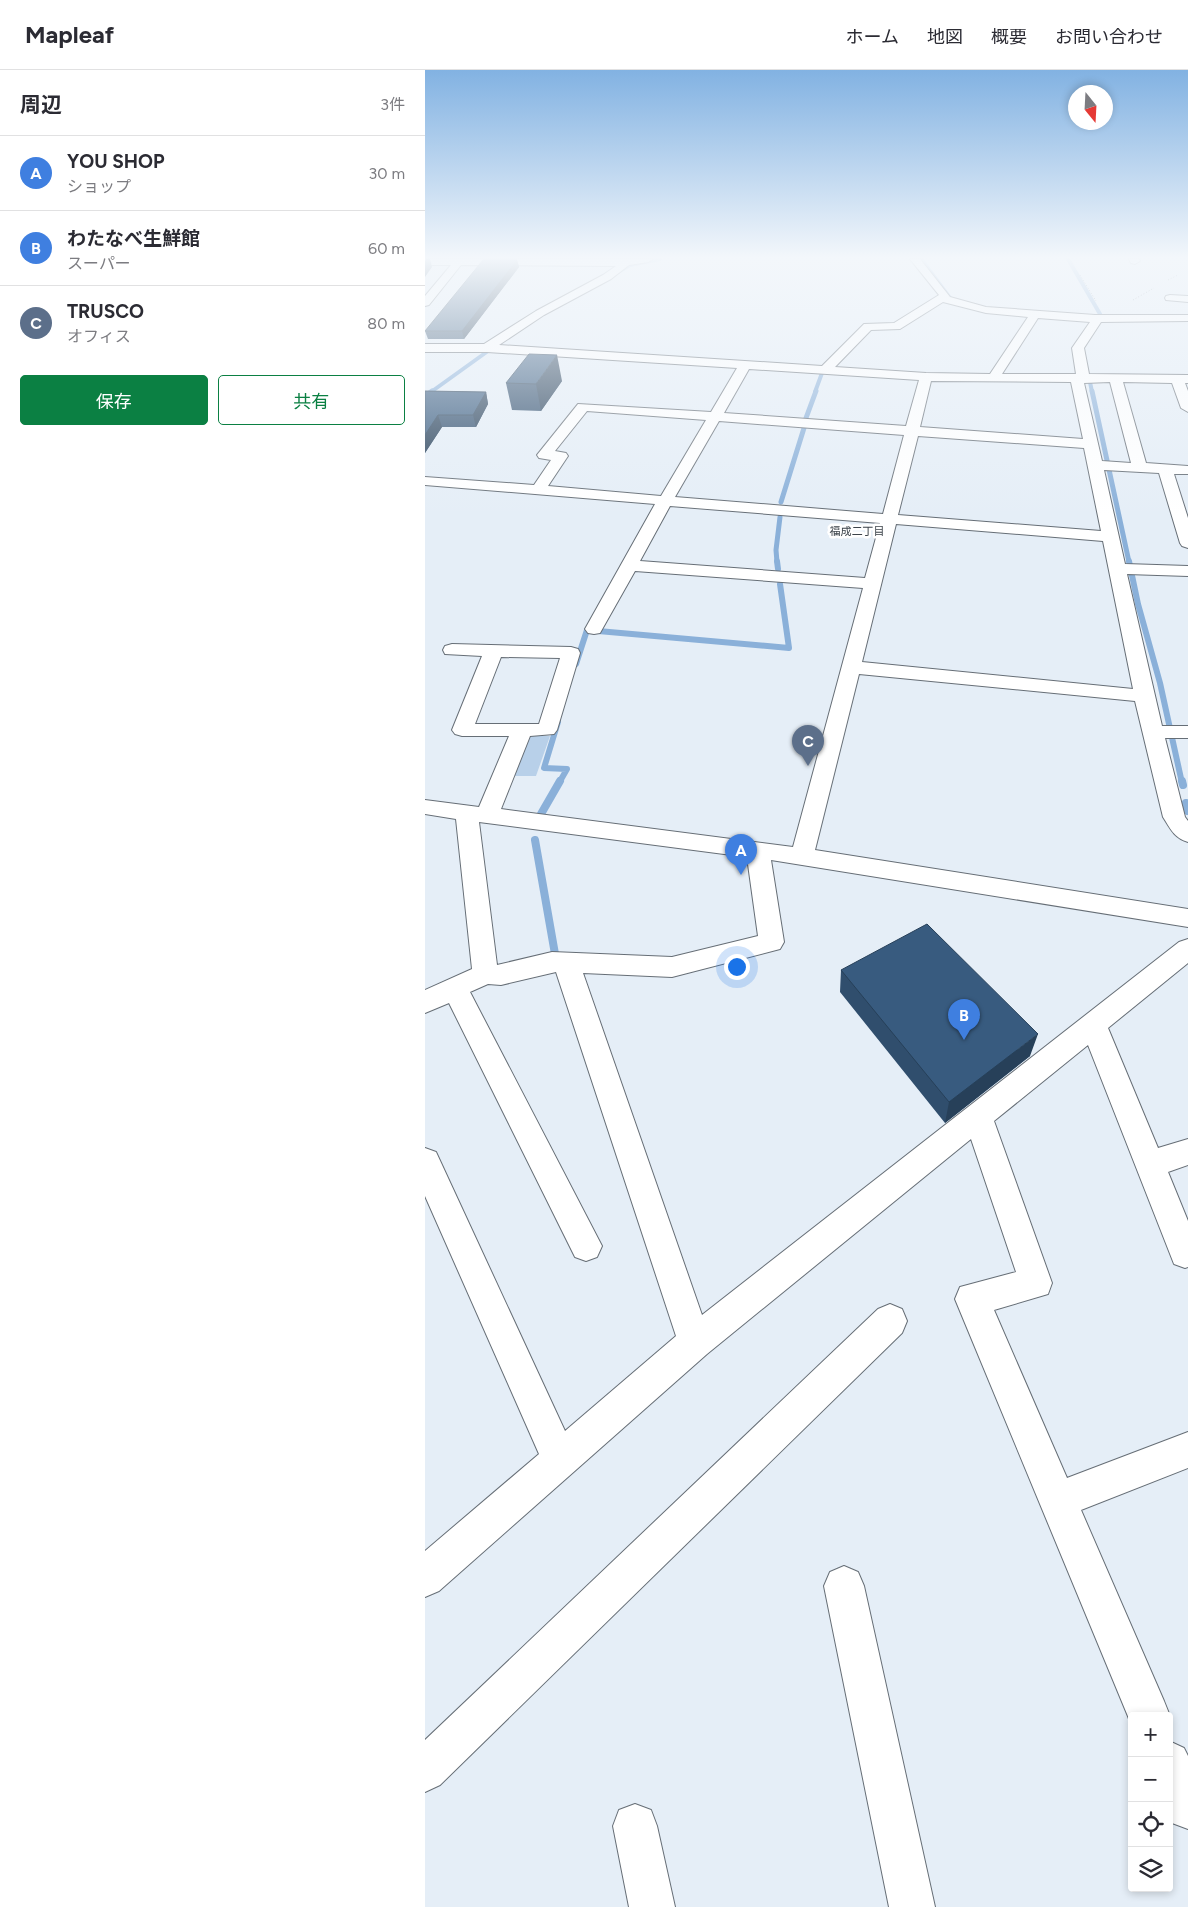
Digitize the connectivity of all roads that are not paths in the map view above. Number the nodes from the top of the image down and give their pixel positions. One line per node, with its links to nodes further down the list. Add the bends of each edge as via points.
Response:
1 (492, 345): 6 (street)
2 (850, 345): 8 (street)
3 (1015, 345): 10 (street)
4 (1080, 345): 11 (street)
5 (425, 348): 6 (street)
6 (487, 348): 7 (street)
7 (747, 364): 8 (street); 15 (street)
8 (825, 370): 9 (street)
9 (926, 377): 10 (street); 16 (street)
10 (994, 377): 11 (street)
11 (1080, 379): 12 (street); 17 (street)
12 (1116, 379): 13 (street); 19 (street)
13 (1182, 379): 14 (street)
14 (1188, 408)
15 (715, 416): 16 (street); 23 (street, via 583,407 544,455 561,456); 24 (street)
16 (912, 431): 17 (street); 25 (street)
17 (1091, 444): 18 (street)
18 (1104, 466): 19 (street); 26 (street)
19 (1140, 468): 20 (street)
20 (1165, 469): 21 (street); 27 (street)
21 (1188, 470)
22 (425, 481): 23 (street)
23 (538, 490): 24 (street)
24 (665, 501): 25 (street); 28 (street)
25 (889, 519): 26 (street); 31 (street)
26 (1111, 537): 29 (street)
27 (1188, 543)
28 (629, 565): 31 (street); 32 (street)
29 (1126, 569): 30 (street); 36 (street)
30 (1188, 571)
31 (872, 584): 35 (street)
32 (594, 629)
33 (452, 650): 34 (street)
34 (494, 651): 37 (street, via 462,730); 37 (street, via 571,653 547,730)
35 (850, 667): 36 (street); 43 (street)
36 (1144, 696): 38 (street)
37 (521, 730): 40 (street)
38 (1171, 732): 41 (street, via 1174,817)
39 (425, 807): 40 (street)
40 (477, 814): 42 (street); 47 (street)
41 (1188, 834)
42 (757, 850): 43 (street); 46 (street, via 771,942 673,967)
43 (802, 856): 44 (street)
44 (1188, 918)
45 (1188, 949): 50 (street)
46 (565, 962): 47 (street, via 552,962 501,975); 58 (street)
47 (485, 974): 48 (street)
48 (455, 988): 49 (street); 55 (street)
49 (425, 1002)
50 (1093, 1024): 51 (street); 54 (street)
51 (978, 1116): 58 (street); 61 (street, via 1035,1283 972,1300)
52 (1188, 1152): 54 (street)
53 (425, 1162): 60 (street)
54 (1149, 1164): 56 (street)
55 (586, 1246)
56 (1185, 1253)
57 (891, 1321): 66 (street)
58 (695, 1342): 60 (street)
59 (1188, 1450): 61 (street)
60 (560, 1460): 62 (street)
61 (1057, 1500): 64 (street)
62 (425, 1577)
63 (844, 1586): 70 (street)
64 (1147, 1712)
65 (1176, 1762): 67 (street)
66 (425, 1770)
67 (1188, 1807)
68 (635, 1826): 69 (street)
69 (652, 1907)
70 (913, 1907)

